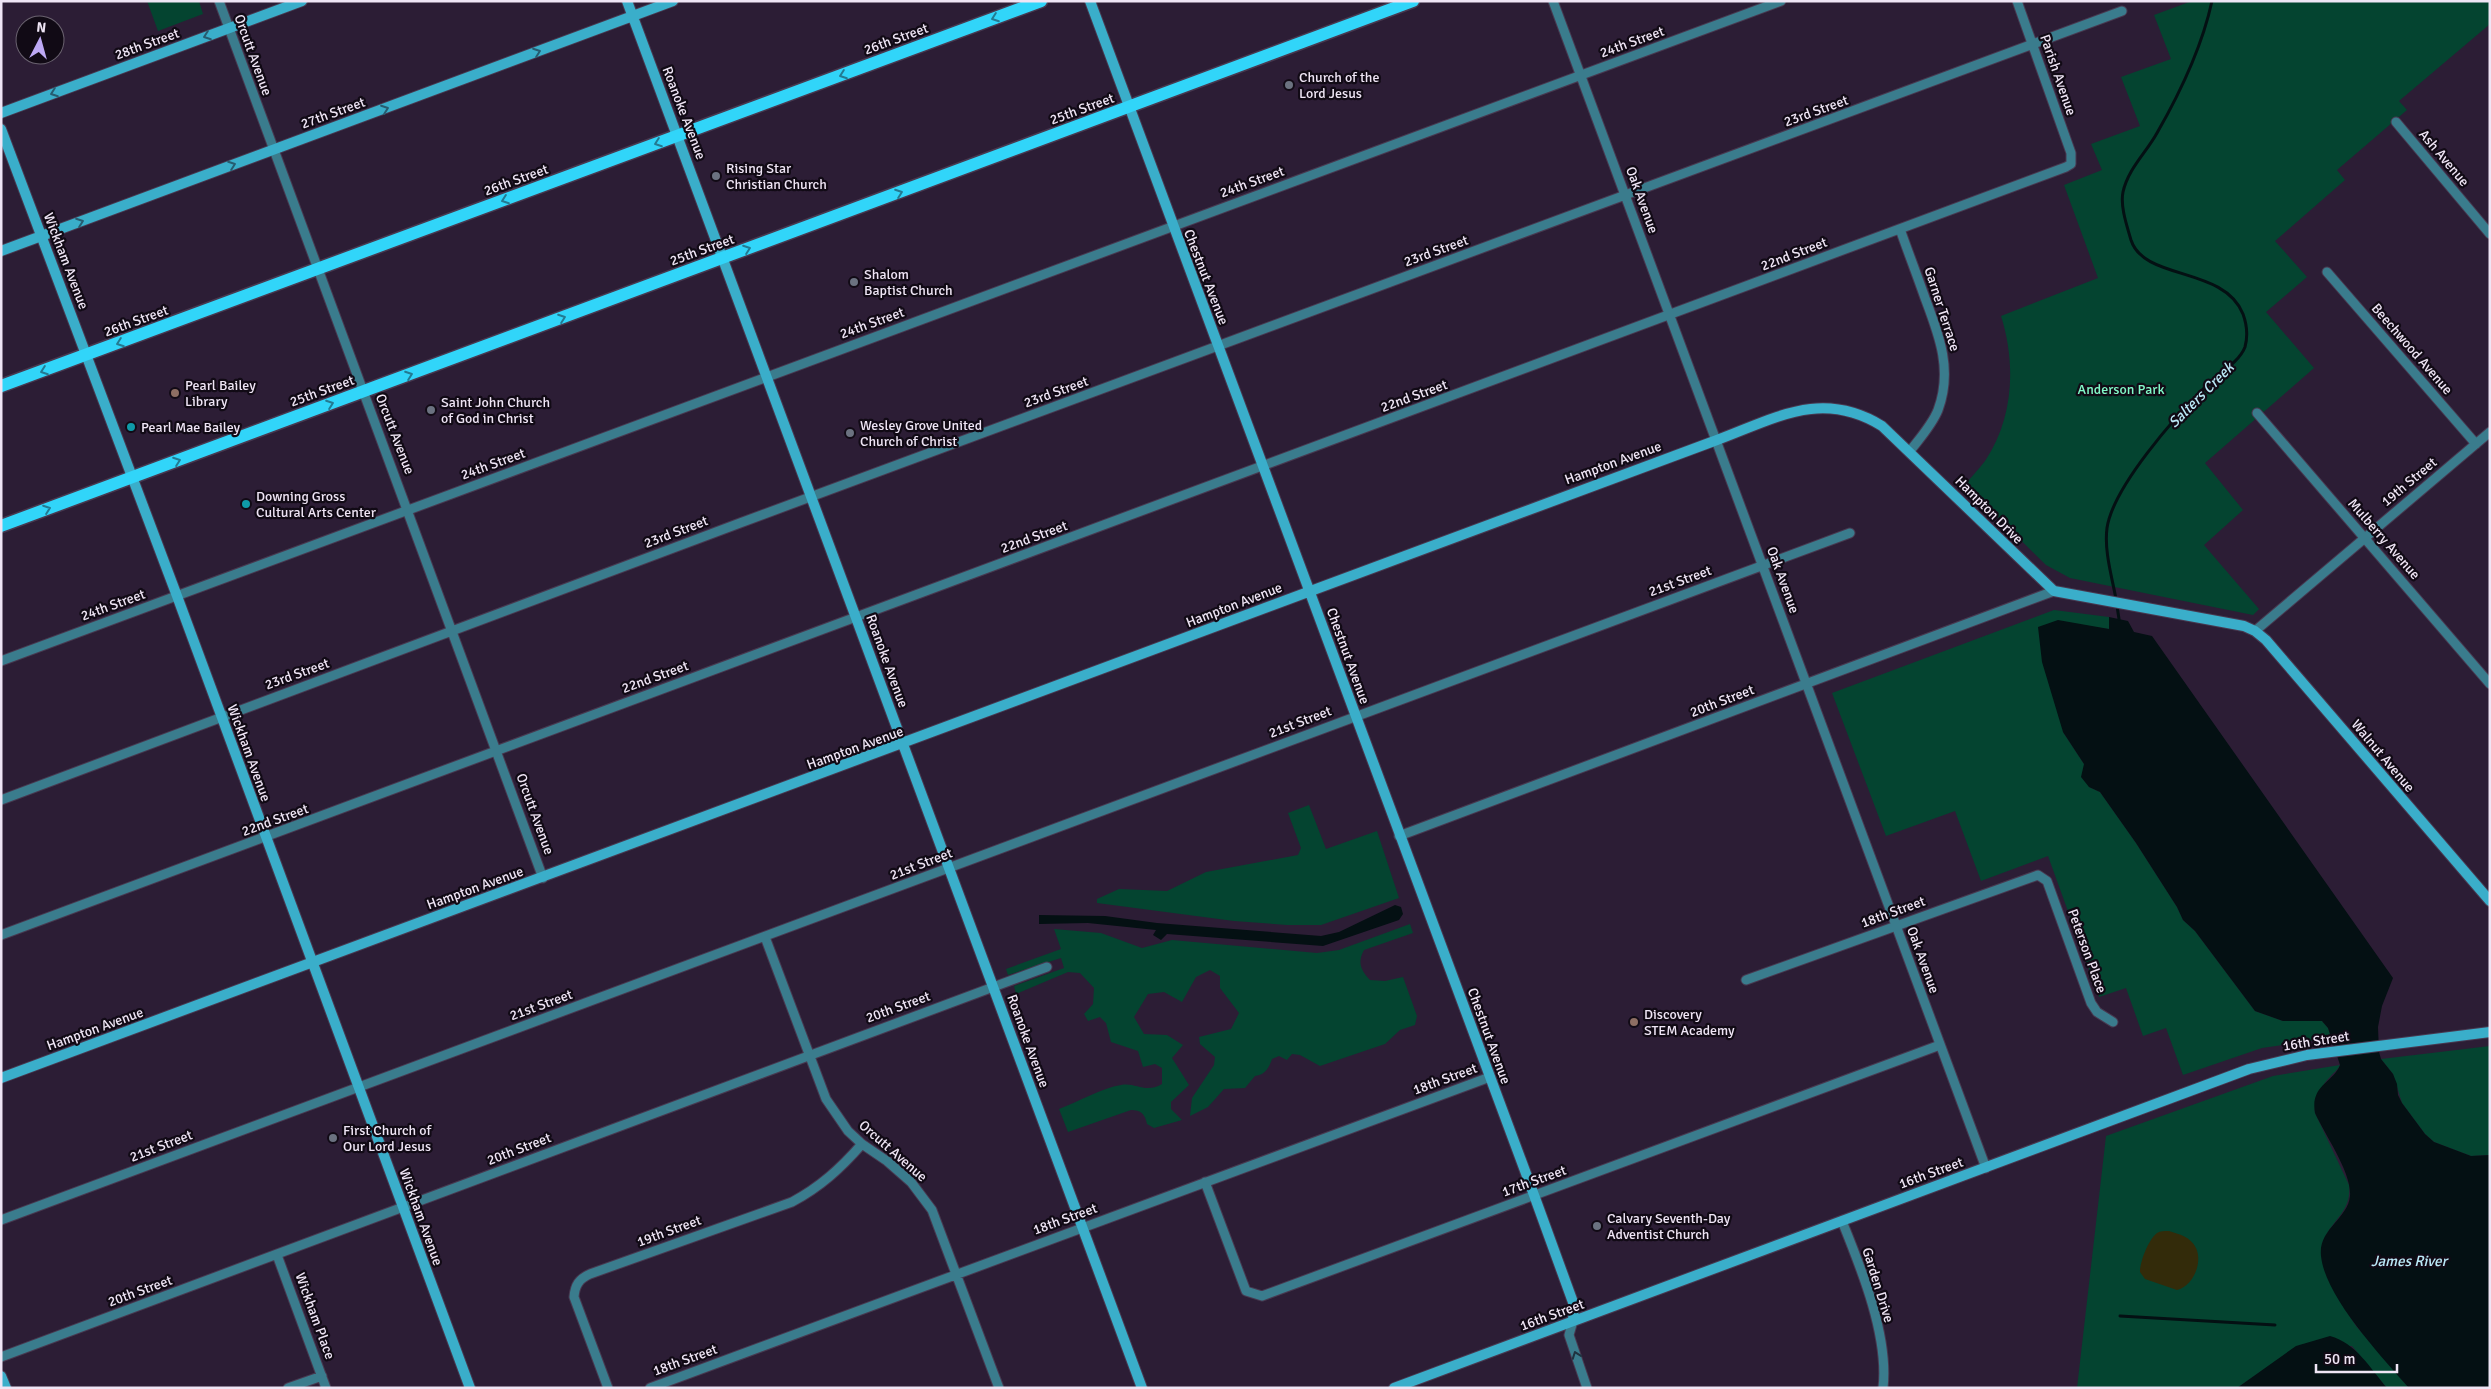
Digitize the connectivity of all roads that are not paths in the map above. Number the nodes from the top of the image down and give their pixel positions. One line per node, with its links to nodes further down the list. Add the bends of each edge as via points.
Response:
1 (219, 1): 13 (street, Orcutt Avenue)
2 (302, 1): 13 (street, 28th Street)
3 (627, 1): 12 (street, Roanoke Avenue)
4 (673, 1): 12 (street, 27th Street)
5 (1041, 1): 20 (main road, 26th Street, one-way to 20)
6 (1090, 1): 16 (street, Chestnut Avenue)
7 (1413, 1): 16 (main road, 25th Street)
8 (1553, 1): 15 (street, Oak Avenue)
9 (1781, 1): 15 (street, 24th Street)
10 (2017, 1): 14 (street, Parish Avenue)
11 (2122, 12): 14 (street, 23rd Street)
12 (632, 16): 20 (street, Roanoke Avenue); 21 (street, 27th Street, one-way to 12)
13 (229, 28): 17 (street, 28th Street, one-way to 17); 21 (street, Orcutt Avenue)
14 (2033, 45): 22 (street, Parish Avenue); 23 (street, 23rd Street)
15 (1581, 75): 23 (street, Oak Avenue); 24 (street, 24th Street)
16 (1129, 107): 24 (street, Chestnut Avenue); 29 (main road, 25th Street, one-way to 16)
17 (1, 113)
18 (2396, 122): 26 (street, Ash Avenue)
19 (1, 129): 27 (street, Wickham Avenue)
20 (678, 136): 29 (street, Roanoke Avenue); 30 (main road, 26th Street, one-way to 30)
21 (273, 150): 27 (street, 27th Street, one-way to 21); 30 (street, Orcutt Avenue)
22 (2072, 158): 25 (street, 22nd Street, via 2066,167)
23 (1626, 196): 32 (street, Oak Avenue); 33 (street, 23rd Street)
24 (1173, 226): 33 (street, Chestnut Avenue); 35 (street, 24th Street)
25 (1900, 229): 32 (street, 22nd Street); 42 (street, Garner Terrace, via 1941,341 1945,366 1938,410)
26 (2490, 234)
27 (42, 236): 28 (street, 27th Street); 34 (street, Wickham Avenue)
28 (1, 250)
29 (723, 258): 35 (street, Roanoke Avenue); 37 (main road, 25th Street, one-way to 29)
30 (318, 269): 34 (main road, 26th Street, one-way to 34); 37 (street, Orcutt Avenue)
31 (2328, 272): 41 (street, Beechwood Avenue)
32 (1670, 316): 40 (street, Oak Avenue); 43 (street, 22nd Street)
33 (1218, 347): 43 (street, Chestnut Avenue); 45 (street, 23rd Street)
34 (86, 356): 36 (main road, 26th Street, one-way to 36); 44 (street, Wickham Avenue)
35 (766, 377): 45 (street, Roanoke Avenue); 46 (street, 24th Street)
36 (1, 386)
37 (364, 392): 44 (main road, 25th Street, one-way to 37); 46 (street, Orcutt Avenue)
38 (2258, 413): 49 (street, Mulberry Avenue)
39 (2490, 432): 41 (street, 19th Street)
40 (1717, 440): 42 (street, Hampton Drive, via 1814,407 1857,413 1872,419); 50 (street, Oak Avenue); 51 (street, Hampton Avenue)
41 (2476, 444): 49 (street, 19th Street)
42 (1910, 451): 52 (street, Hampton Drive)
43 (1262, 466): 51 (street, Chestnut Avenue); 54 (street, 22nd Street)
44 (132, 478): 47 (main road, 25th Street, one-way to 44); 53 (street, Wickham Avenue)
45 (812, 496): 54 (street, Roanoke Avenue); 55 (street, 23rd Street)
46 (408, 510): 53 (street, 24th Street); 55 (street, Orcutt Avenue)
47 (1, 526)
48 (1850, 534): 50 (street, 21st Street)
49 (2365, 538): 56 (street, 19th Street); 59 (street, Mulberry Avenue)
50 (1763, 564): 58 (street, Oak Avenue); 60 (street, 21st Street)
51 (1310, 591): 60 (street, Chestnut Avenue); 62 (street, Hampton Avenue)
52 (2054, 591): 56 (street, via 2244,626); 58 (street, 20th Street)
53 (177, 596): 57 (street, 24th Street); 61 (street, Wickham Avenue)
54 (856, 618): 62 (street, Roanoke Avenue); 63 (street, 22nd Street)
55 (453, 631): 61 (street, 23rd Street); 63 (street, Orcutt Avenue)
56 (2255, 631): 70 (street, Walnut Avenue)
57 (1, 661)
58 (1807, 684): 65 (street, 20th Street); 71 (street, Oak Avenue)
59 (2490, 684)
60 (1356, 716): 65 (street, Chestnut Avenue); 67 (street, 21st Street)
61 (222, 718): 64 (street, 23rd Street); 66 (street, Wickham Avenue)
62 (904, 744): 67 (street, Roanoke Avenue); 68 (street, Hampton Avenue)
63 (497, 750): 66 (street, 22nd Street); 68 (street, Orcutt Avenue)
64 (1, 800)
65 (1400, 836): 82 (street, Chestnut Avenue)
66 (266, 838): 72 (street, 22nd Street); 74 (street, Wickham Avenue)
67 (950, 868): 73 (street, 21st Street); 77 (street, Roanoke Avenue)
68 (543, 878): 74 (street, Hampton Avenue)
69 (2047, 881): 71 (street, 18th Street, via 2038,875 2031,876); 78 (street, Peterson Place, via 2091,1003 2097,1012)
70 (2489, 897)
71 (1896, 926): 76 (street, 18th Street); 80 (street, Oak Avenue)
72 (1, 935)
73 (765, 937): 81 (street, Orcutt Avenue); 84 (street, 21st Street)
74 (312, 963): 83 (street, Hampton Avenue); 84 (street, Wickham Avenue)
75 (1047, 967): 77 (street, 20th Street)
76 (1746, 980)
77 (994, 986): 81 (street, 20th Street); 92 (street, Roanoke Avenue)
78 (2112, 1022)
79 (2490, 1032): 86 (street, 16th Street, via 2326,1052 2249,1068)
80 (1940, 1045): 86 (street, Oak Avenue); 88 (street, 17th Street)
81 (809, 1054): 85 (street, Orcutt Avenue, via 826,1099); 89 (street, 20th Street)
82 (1490, 1077): 87 (street, 18th Street); 88 (street, Chestnut Avenue)
83 (1, 1078)
84 (358, 1087): 89 (street, Wickham Avenue); 90 (street, 21st Street)
85 (862, 1144): 94 (street, Orcutt Avenue, via 896,1168 921,1194 939,1224); 103 (street, 19th Street, via 827,1180 792,1202 579,1280 574,1292 576,1306)
86 (1986, 1168): 91 (street, 16th Street)
87 (1205, 1182): 88 (street, 17th Street, via 1246,1291 1252,1299); 92 (street, 18th Street)
88 (1534, 1195): 95 (street, Chestnut Avenue, via 1574,1305)
89 (403, 1208): 93 (street, 20th Street); 102 (street, Wickham Avenue)
90 (1, 1220)
91 (1842, 1221): 95 (street, 16th Street); 109 (street, Garden Drive, via 1864,1276 1874,1312)
92 (1082, 1227): 94 (street, 18th Street); 106 (street, Roanoke Avenue)
93 (277, 1254): 96 (street, 20th Street); 98 (street, Wickham Place)
94 (957, 1274): 104 (street, 18th Street); 105 (street, Orcutt Avenue)
95 (1573, 1321): 107 (street, 16th Street); 108 (street, one-way to 95, via 1569,1335)
96 (1, 1357)
97 (1, 1376): 99 (street)
98 (322, 1376): 100 (street); 101 (street, Wickham Place)
99 (6, 1388)
100 (288, 1388)
101 (326, 1388)
102 (470, 1388)
103 (608, 1388)
104 (650, 1388)
105 (999, 1388)
106 (1142, 1388)
107 (1394, 1388)
108 (1588, 1388)
109 (1882, 1388)

